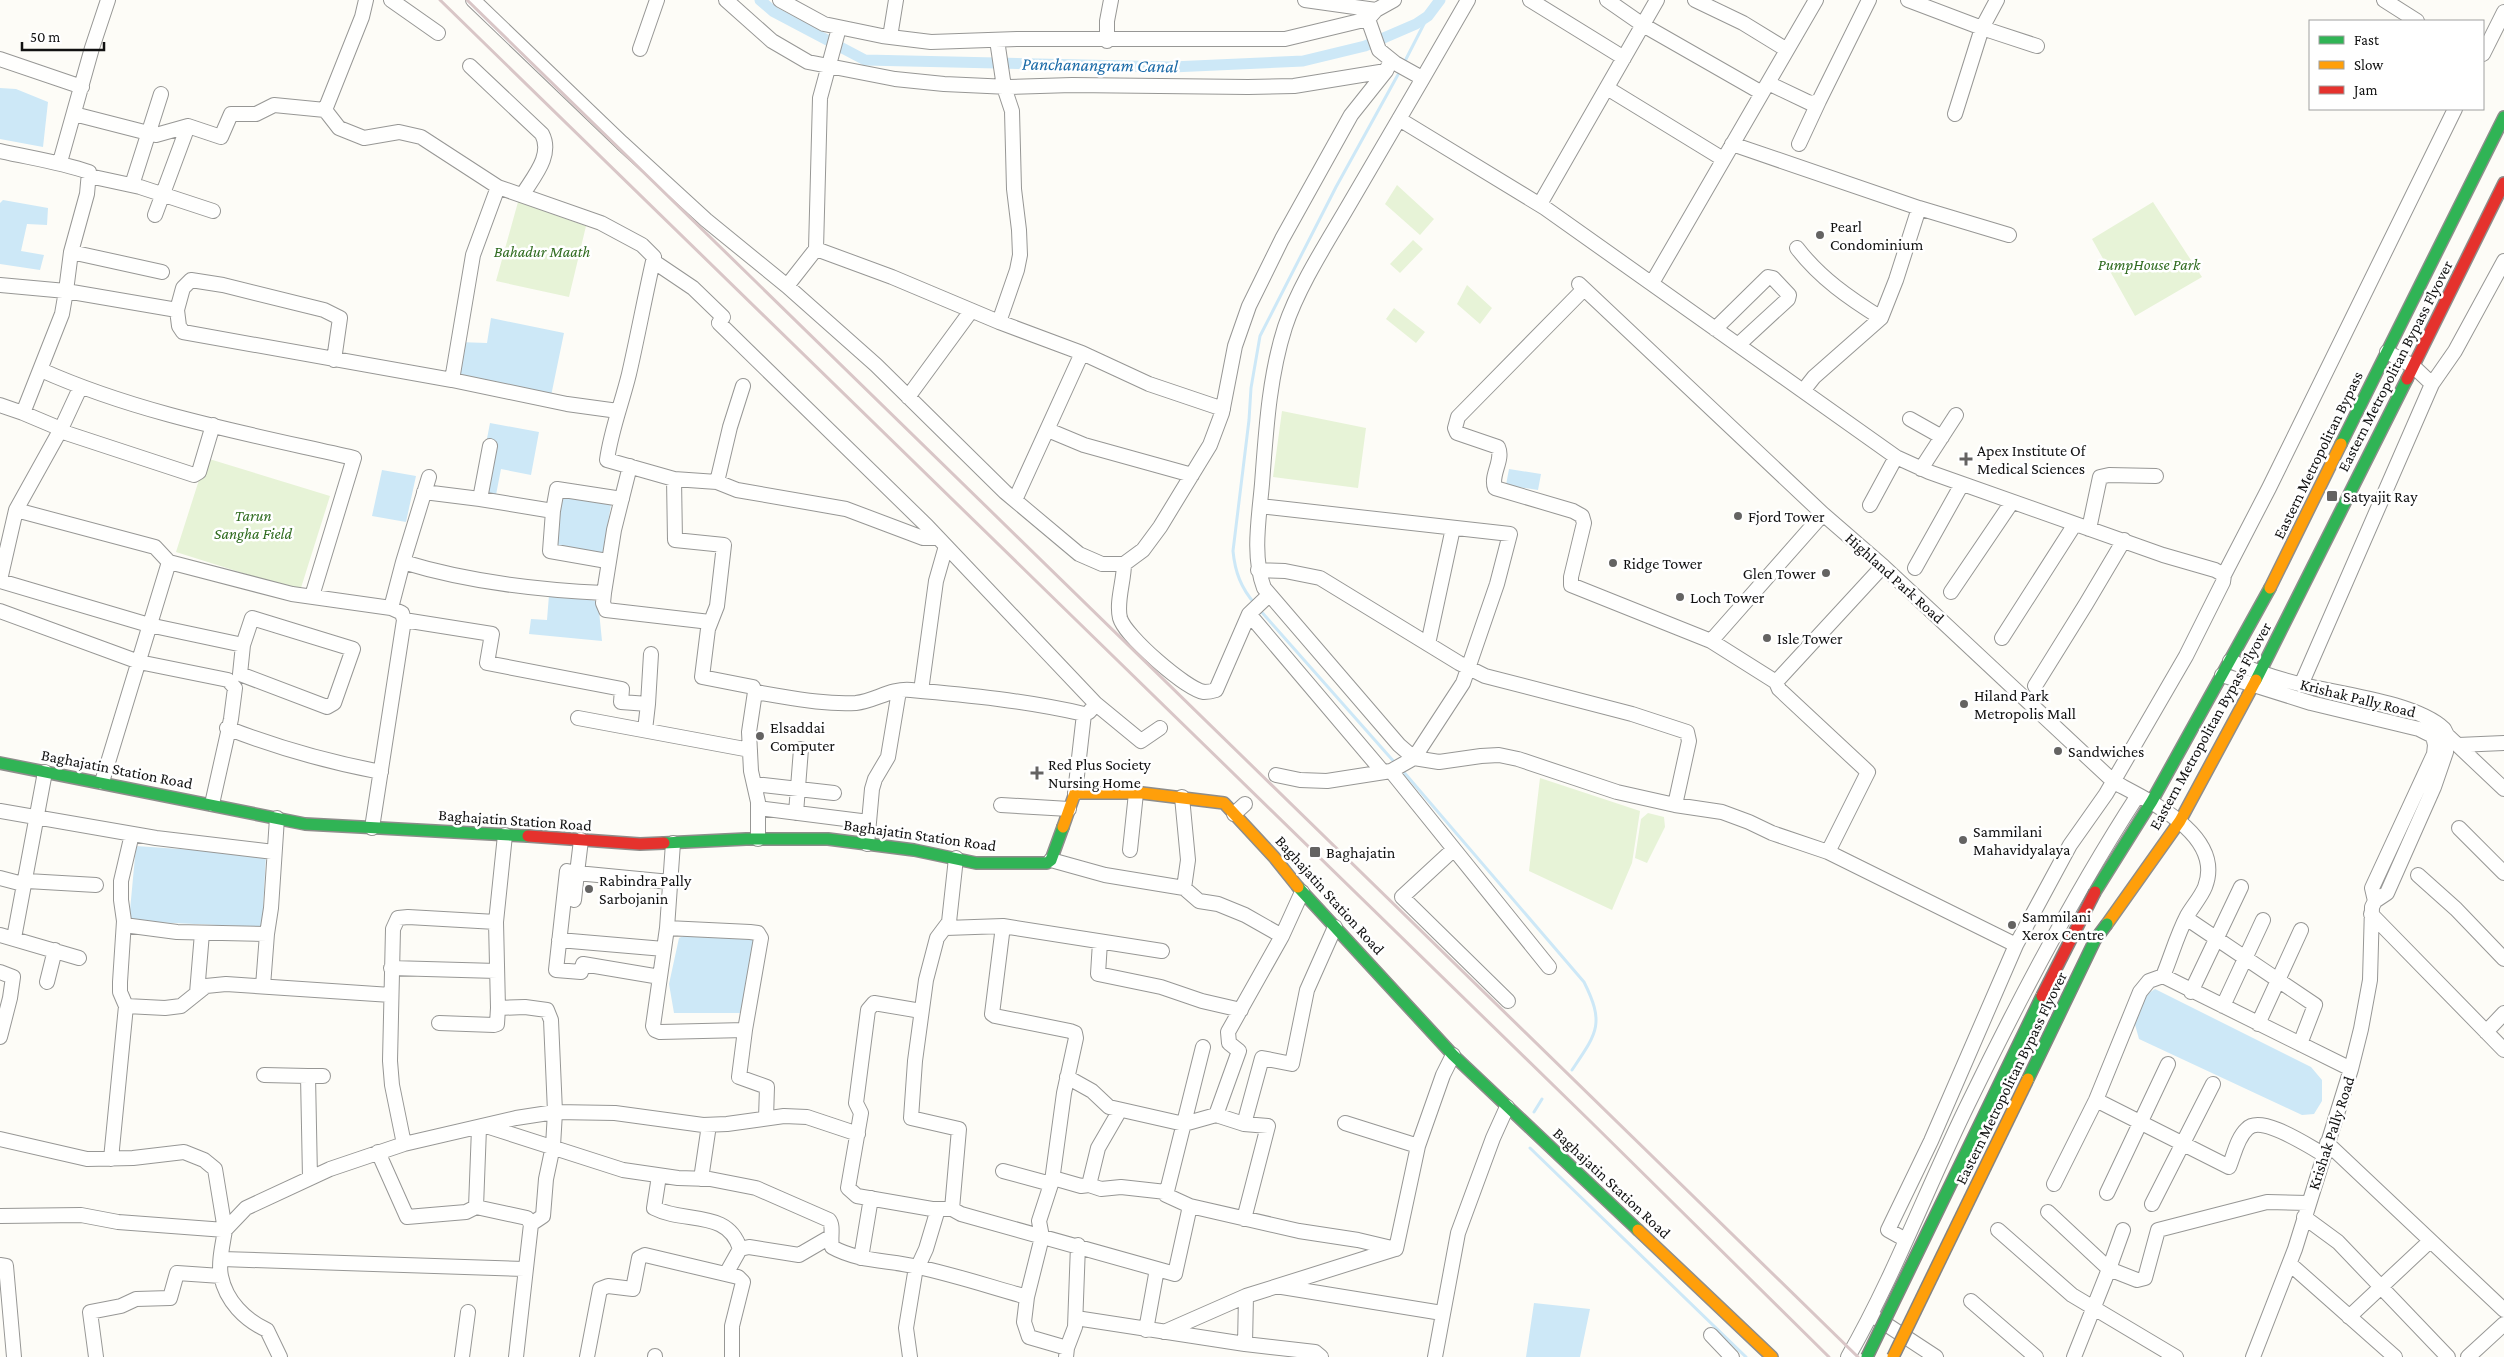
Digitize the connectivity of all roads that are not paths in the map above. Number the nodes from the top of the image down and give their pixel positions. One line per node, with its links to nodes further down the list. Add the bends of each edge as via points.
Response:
1 (108, 0): 42 (street)
2 (366, 0): 48 (street)
3 (392, 0): 27 (street)
4 (473, 0): 80 (street, via 706,220)
5 (657, 0): 33 (street)
6 (726, 0): 38 (street, via 772,41 808,62)
7 (780, 0): 28 (street)
8 (896, 0): 29 (street)
9 (1111, 0): 31 (street)
10 (1305, 0): 23 (street)
11 (1394, 0): 23 (street)
12 (1468, 0): 41 (street)
13 (1530, 0): 36 (street)
14 (1607, 0): 25 (street)
15 (1657, 0): 25 (street)
16 (1695, 0): 34 (street, via 1743,23)
17 (1816, 0): 34 (street)
18 (1869, 0): 47 (street)
19 (1908, 0): 26 (street)
20 (1997, 0): 26 (street)
21 (2384, 0): 24 (street)
22 (2504, 12): 35 (street)
23 (1372, 19): 31 (street, via 1285,39); 39 (street, via 1379,50)
24 (2414, 20)
25 (1643, 25): 36 (street); 45 (street)
26 (1982, 28): 32 (street); 51 (street)
27 (438, 33)
28 (838, 34): 29 (street); 38 (street)
29 (890, 37): 30 (street, via 931,42)
30 (997, 40): 31 (street); 43 (street)
31 (1107, 40)
32 (2037, 46)
33 (640, 49)
34 (1787, 50): 45 (street)
35 (2484, 52)
36 (1624, 58): 44 (street)
37 (0, 59): 42 (street)
38 (829, 62): 43 (street, via 944,84); 73 (street, via 820,98)
39 (1391, 64): 41 (street); 43 (street, via 1294,86); 100 (street, via 1351,114 1253,298 1235,346)
40 (470, 66): 65 (street, via 545,140 545,155)
41 (1417, 76): 53 (street)
42 (82, 86): 50 (street)
43 (1004, 87): 85 (street, via 1012,111 1020,255)
44 (1606, 88): 59 (street); 67 (street)
45 (1765, 88): 47 (street, via 1810,103); 56 (street)
46 (161, 94): 55 (street)
47 (1819, 101): 57 (street)
48 (325, 110): 54 (street, via 274,105 256,114 231,114 221,137); 64 (street, via 339,128 364,138 399,132 421,137)
49 (2455, 110): 141 (street)
50 (74, 114): 55 (street); 60 (street)
51 (1955, 114)
52 (2504, 117): 88 (main road, Eastern Metropolitan Bypass)
53 (1399, 119): 67 (street); 125 (street, via 1323,250 1286,325 1275,362)
54 (188, 126): 55 (street, via 156,135); 66 (street)
55 (148, 133): 63 (street)
56 (1732, 144): 59 (street); 68 (street)
57 (1799, 144)
58 (0, 151): 60 (street, via 50,163)
59 (1724, 159): 78 (street)
60 (60, 162): 61 (street, via 89,172)
61 (89, 176): 63 (street); 74 (street)
62 (2504, 183): 91 (main road, Eastern Metropolitan Bypass Flyover)
63 (132, 185): 66 (street)
64 (498, 187): 65 (street); 93 (street, via 473,255)
65 (523, 194): 76 (street, via 601,223 642,245 654,257)
66 (163, 195): 69 (street); 70 (street)
67 (1540, 204): 78 (street)
68 (1919, 208): 71 (street); 84 (street)
69 (213, 211)
70 (155, 215)
71 (2009, 235)
72 (1797, 248): 84 (street, via 1828,282)
73 (816, 249): 80 (street); 83 (street)
74 (72, 252): 77 (street); 81 (street)
75 (2504, 261): 94 (street, via 2460,343)
76 (652, 262): 101 (street); 133 (street, via 693,288 723,317 719,323)
77 (162, 272)
78 (1652, 283): 86 (street)
79 (0, 285): 81 (street)
80 (787, 286): 98 (street)
81 (66, 291): 82 (street); 92 (street, via 62,314)
82 (177, 310): 90 (street, via 183,332); 90 (street, via 183,288 191,280 324,310 340,318)
83 (971, 311): 85 (street); 98 (street)
84 (1881, 318): 97 (street, via 1814,376)
85 (999, 322): 89 (street)
86 (1715, 329): 87 (street); 87 (street, via 1768,277 1773,278 1789,295 1788,299)
87 (1738, 345): 97 (street)
88 (2387, 352): 91 (street); 158 (main road, Eastern Metropolitan Bypass, via 2270,590)
89 (1082, 353): 100 (street, via 1149,384); 107 (street)
90 (334, 360): 93 (street)
91 (2413, 366): 94 (street); 161 (main road, Eastern Metropolitan Bypass Flyover)
92 (40, 370): 96 (street); 102 (street)
93 (452, 380): 101 (street)
94 (2432, 384): 165 (street)
95 (743, 386): 117 (street)
96 (80, 388): 105 (street); 106 (street)
97 (1803, 391): 110 (street)
98 (908, 397): 122 (street)
99 (0, 405): 102 (street)
100 (1223, 409): 113 (street, via 1210,445)
101 (618, 411): 111 (street, via 607,460)
102 (23, 413): 106 (street)
103 (1956, 415): 108 (street)
104 (1910, 419): 108 (street)
105 (214, 425): 106 (street, via 199,472 194,475); 145 (street, via 354,458)
106 (61, 430): 126 (street)
107 (1048, 430): 113 (street, via 1084,445); 122 (street)
108 (1942, 437): 112 (street)
109 (490, 446): 120 (street)
110 (1896, 458): 112 (street); 124 (street)
111 (630, 466): 116 (street); 121 (street)
112 (1921, 469): 118 (street)
113 (1192, 475): 139 (street, via 1155,535)
114 (2156, 476): 131 (street, via 2109,474 2100,477)
115 (429, 478): 119 (street)
116 (674, 479): 117 (street); 151 (street, via 676,540 724,545 717,606)
117 (717, 482): 133 (street, via 744,492 846,510)
118 (1962, 484): 123 (street); 138 (street)
119 (424, 492): 120 (street); 136 (street)
120 (480, 499): 127 (street)
121 (622, 499): 127 (street, via 557,489); 134 (street)
122 (1015, 500): 139 (street, via 1079,554)
123 (2012, 502): 129 (street); 143 (street)
124 (1870, 505)
125 (1260, 506): 130 (street); 140 (street)
126 (16, 510): 135 (street, via 155,547); 142 (street)
127 (553, 511): 134 (street, via 550,551)
128 (1823, 514): 137 (street, Highland Park Road); 154 (street); 154 (street, Highland Park Road, via 1581,286 1458,417 1454,428 1457,433 1498,447 1500,453 1494,488 1582,516 1584,523 1571,585)
129 (2075, 524): 131 (street); 153 (street)
130 (1453, 528): 155 (street); 160 (street, via 1510,534)
131 (2089, 528): 132 (street)
132 (2124, 540): 141 (street); 166 (street)
133 (942, 542): 169 (street); 172 (street)
134 (607, 561): 144 (street)
135 (169, 562): 145 (street, via 292,594); 152 (street)
136 (403, 562): 144 (street, via 504,585); 147 (street)
137 (1883, 566): 164 (street); 189 (street, Highland Park Road)
138 (1915, 568)
139 (1124, 569): 149 (street, via 1119,613 1126,630 1164,666 1204,692 1216,690)
140 (1258, 570): 146 (street); 155 (street, via 1320,578)
141 (2224, 575): 189 (street, via 2186,656)
142 (0, 581): 152 (street)
143 (1951, 592)
144 (604, 593): 151 (street, via 606,610)
145 (312, 596): 147 (street)
146 (1267, 598): 149 (street); 184 (street, via 1399,745)
147 (391, 608): 150 (street, via 402,613)
148 (0, 611): 159 (street)
149 (1249, 614): 184 (street)
150 (404, 620): 171 (street, via 492,634 487,663 622,689 621,702); 186 (street)
151 (710, 622): 170 (street, via 702,677 743,684 753,687)
152 (149, 625): 156 (street); 159 (street)
153 (2002, 638)
154 (1711, 641): 164 (street)
155 (1428, 644): 160 (street)
156 (243, 645): 163 (street); 163 (street, via 252,618 353,649 334,703 327,707)
157 (651, 654): 171 (street)
158 (2230, 661): 161 (street, Krishak Pally Road); 162 (main road, Eastern Metropolitan Bypass)
159 (139, 662): 163 (street); 188 (street)
160 (1469, 668): 184 (street, via 1455,696); 202 (street, via 1485,676 1632,714 1687,732 1689,741)
161 (2260, 674): 165 (street, Krishak Pally Road); 167 (main road, Eastern Metropolitan Bypass Flyover)
162 (2222, 675): 167 (street, Krishak Pally Road); 198 (main road, Eastern Metropolitan Bypass)
163 (237, 681): 175 (street)
164 (1776, 682): 223 (street, via 1779,689 1868,772)
165 (2301, 685): 178 (street, Krishak Pally Road, via 2418,712 2438,723)
166 (2034, 686)
167 (2253, 686): 178 (street, Krishak Pally Road); 210 (main road, Eastern Metropolitan Bypass Flyover)
168 (899, 691): 169 (street); 170 (street, via 859,703 835,703); 211 (street, via 888,757 875,779)
169 (921, 691): 173 (street, via 1048,706)
170 (755, 692): 182 (street, via 749,732)
171 (648, 704): 177 (street)
172 (1096, 704): 173 (street); 176 (street, via 1142,741)
173 (1084, 714): 194 (street)
174 (578, 718): 177 (street)
175 (227, 728): 186 (street, via 274,747); 199 (street)
176 (1160, 728)
177 (645, 730): 182 (street)
178 (2440, 735): 180 (street); 237 (street, Krishak Pally Road, via 2372,888)
179 (2504, 743): 180 (street)
180 (2458, 745): 192 (street)
181 (801, 749): 191 (street)
182 (750, 750): 190 (street)
183 (0, 763): 185 (main road, Baghajatin Station Road)
184 (1398, 767): 187 (street, via 1327,781); 202 (street, via 1499,755 1617,792); 220 (street)
185 (45, 772): 188 (main road, Baghajatin Station Road); 209 (street)
186 (381, 772): 212 (street)
187 (1276, 775)
188 (102, 782): 199 (main road, Baghajatin Station Road)
189 (2114, 782): 196 (street, Highland Park Road); 255 (street, via 2070,845)
190 (754, 784): 191 (street); 203 (street)
191 (797, 788): 193 (street); 206 (street)
192 (2504, 789)
193 (834, 793)
194 (1075, 793): 195 (main road, Baghajatin Station Road); 204 (main road)
195 (1136, 794): 197 (main road, Baghajatin Station Road); 221 (street)
196 (2138, 795): 198 (street, Highland Park Road); 346 (street, via 2100,853 2035,973 1969,1101)
197 (1182, 797): 207 (main road, Baghajatin Station Road, via 1224,803); 234 (street, via 1188,860)
198 (2152, 801): 210 (street, Highland Park Road); 392 (main road, Eastern Metropolitan Bypass Flyover, bridge, via 2095,892)
199 (212, 804): 208 (main road, Baghajatin Station Road)
200 (1245, 804): 207 (street)
201 (1001, 805): 204 (street)
202 (1675, 805): 223 (street, via 1722,812)
203 (758, 808): 206 (street); 216 (street)
204 (1069, 809): 225 (main road)
205 (0, 811): 209 (street)
206 (796, 813): 211 (street)
207 (1234, 814): 235 (main road, Baghajatin Station Road)
208 (277, 818): 212 (main road, Baghajatin Station Road, via 305,824); 222 (street)
209 (37, 819): 214 (street); 230 (street)
210 (2180, 821): 238 (street, Highland Park Road, via 2205,851 2208,866 2205,886); 393 (main road, Eastern Metropolitan Bypass Flyover, bridge, via 2095,940)
211 (869, 822): 219 (street)
212 (372, 828): 215 (main road, Baghajatin Station Road)
213 (2459, 828): 227 (street)
214 (132, 834): 222 (street); 241 (street, via 121,881)
215 (505, 835): 217 (main road, Baghajatin Station Road); 240 (street)
216 (758, 839): 218 (main road, Baghajatin Station Road); 219 (main road, Baghajatin Station Road, via 828,839)
217 (581, 840): 218 (main road, Baghajatin Station Road, via 640,844); 226 (street)
218 (673, 842): 231 (street)
219 (867, 844): 224 (main road, Baghajatin Station Road)
220 (1454, 849): 262 (street); 274 (street, via 1402,897)
221 (1130, 850)
222 (274, 852): 248 (street)
223 (1828, 852): 255 (street)
224 (956, 858): 225 (main road, Baghajatin Station Road, via 976,862); 245 (street)
225 (1051, 860): 234 (street, via 1105,875)
226 (578, 873): 231 (street); 236 (street); 253 (street, via 567,872)
227 (2504, 873)
228 (2418, 875): 261 (street)
229 (0, 878): 230 (street, via 18,883)
230 (27, 881): 232 (street); 252 (street)
231 (670, 882): 244 (street)
232 (96, 885)
233 (2240, 887): 251 (street)
234 (1184, 888): 250 (street, via 1199,901 1218,904)
235 (1302, 892): 243 (main road, Baghajatin Station Road); 250 (street)
236 (574, 900)
237 (2373, 908): 284 (street); 293 (street, Krishak Pally Road, via 2370,980)
238 (2186, 918): 251 (street); 266 (street, Highland Park Road)
239 (2264, 920): 260 (street)
240 (496, 922): 263 (street, via 398,918 393,929); 264 (street)
241 (124, 925): 247 (street); 275 (street, via 120,982)
242 (1003, 926): 245 (street); 254 (street); 297 (street, via 992,1014 1075,1033)
243 (1335, 927): 290 (main road, Baghajatin Station Road); 291 (street, via 1307,990 1292,1064)
244 (667, 928): 256 (street); 283 (street, via 750,932 758,933 762,938)
245 (946, 928): 279 (street, via 937,938)
246 (2301, 930): 268 (street)
247 (202, 933): 248 (street); 272 (street)
248 (267, 934): 270 (street)
249 (0, 935): 252 (street)
250 (1282, 936): 278 (street)
251 (2216, 936): 260 (street); 271 (street)
252 (14, 938): 257 (street)
253 (559, 940): 256 (street); 267 (street, via 556,970 581,972 583,964)
254 (1100, 942): 258 (street); 278 (street, via 1098,974 1161,987)
255 (2016, 945): 346 (street, via 1931,1141 1888,1230)
256 (664, 949): 267 (street)
257 (55, 950): 259 (street); 269 (street)
258 (1162, 951)
259 (80, 958)
260 (2246, 958): 268 (street); 276 (street)
261 (2504, 959)
262 (1549, 967)
263 (391, 968): 264 (street); 273 (street)
264 (497, 971): 277 (street)
265 (0, 972): 285 (street, via 13,977)
266 (2162, 976): 271 (street); 299 (street, via 2149,981 2140,992)
267 (660, 977): 283 (street, via 655,1030)
268 (2278, 979): 282 (street); 286 (street, via 2315,1005)
269 (47, 982)
270 (263, 986): 272 (street, via 206,986); 273 (street)
271 (2191, 992): 276 (street)
272 (198, 993): 275 (street, via 181,1006)
273 (391, 995): 313 (street, via 392,1085)
274 (1508, 1001)
275 (126, 1006): 319 (street)
276 (2223, 1006): 282 (street)
277 (498, 1008): 281 (street, via 498,1020 494,1025); 302 (street, via 525,1007 547,1010 550,1014)
278 (1240, 1010): 289 (street, via 1228,1032 1229,1043)
279 (921, 1011): 311 (street, via 874,1003 870,1006 856,1103 861,1113); 335 (street, via 911,1118 960,1129)
280 (2504, 1013): 284 (street)
281 (439, 1023)
282 (2258, 1024): 286 (street)
283 (745, 1030): 304 (street, via 739,1077 767,1088)
284 (2486, 1032): 288 (street)
285 (0, 1037)
286 (2300, 1044): 293 (street)
287 (1203, 1047): 307 (street)
288 (2504, 1050)
289 (1239, 1051): 291 (street); 303 (street)
290 (1453, 1055): 300 (main road, Baghajatin Station Road); 316 (street)
291 (1262, 1058): 308 (street)
292 (2168, 1064): 305 (street)
293 (2351, 1069): 317 (street, Krishak Pally Road)
294 (264, 1075): 295 (street)
295 (308, 1076): 296 (street); 322 (street)
296 (323, 1076)
297 (1067, 1077): 301 (street, via 1092,1091 1110,1107); 324 (street)
298 (2213, 1084): 314 (street)
299 (2096, 1100): 305 (street); 325 (street)
300 (1507, 1107): 369 (street, via 1458,1234); 390 (main road, Baghajatin Station Road)
301 (1120, 1110): 307 (street); 326 (street, via 1098,1148)
302 (555, 1112): 309 (street, via 615,1113); 310 (street); 315 (street)
303 (1216, 1116): 307 (street); 308 (street)
304 (766, 1118): 309 (street); 311 (street, via 807,1117)
305 (2140, 1122): 314 (street); 328 (street)
306 (1345, 1123): 316 (street)
307 (1184, 1124): 327 (street)
308 (1244, 1124): 339 (street, via 1268,1126)
309 (709, 1125): 323 (street)
310 (482, 1127): 313 (street); 315 (street); 333 (street)
311 (858, 1134): 329 (street, via 848,1188 857,1196)
312 (0, 1139): 319 (street, via 87,1159)
313 (404, 1144): 318 (street)
314 (2184, 1144): 317 (street, via 2229,1167 2242,1135 2248,1127 2260,1124); 331 (street)
315 (553, 1146): 321 (street, via 622,1170); 340 (street, via 543,1216)
316 (1418, 1146): 350 (street)
317 (2325, 1149): 330 (street, Krishak Pally Road); 347 (street)
318 (378, 1152): 322 (street); 333 (street, via 407,1217 466,1212)
319 (111, 1159): 341 (street, via 184,1152 204,1160 215,1169)
320 (1003, 1171): 324 (street)
321 (659, 1176): 323 (street); 349 (street, via 654,1208 718,1223 736,1236)
322 (310, 1178): 341 (street, via 246,1208)
323 (701, 1178): 345 (street, via 756,1188 829,1220 832,1226)
324 (1052, 1181): 326 (street); 344 (street, via 1039,1221)
325 (2054, 1184)
326 (1089, 1186): 327 (street)
327 (1166, 1192): 332 (street, via 1166,1195)
328 (2107, 1193)
329 (872, 1198): 334 (street); 351 (street)
330 (2308, 1203): 338 (street, Krishak Pally Road); 358 (street, via 2267,1202 2158,1230 2145,1278 2137,1280)
331 (2152, 1204)
332 (1190, 1206): 339 (street); 357 (street, via 1175,1274)
333 (476, 1208): 340 (street, via 526,1218)
334 (938, 1208): 335 (street); 355 (street)
335 (952, 1208): 344 (street, via 961,1214)
336 (2048, 1212): 358 (street)
337 (0, 1216): 341 (street, via 81,1215 118,1222)
338 (2304, 1217): 353 (street, Krishak Pally Road); 362 (street, via 2338,1242)
339 (1244, 1219): 350 (street)
340 (531, 1224): 356 (street)
341 (225, 1230): 352 (street)
342 (1998, 1230): 366 (street, via 2072,1295)
343 (2123, 1230): 358 (street)
344 (1042, 1237): 348 (street); 364 (street)
345 (830, 1238): 349 (street, via 799,1255 749,1247); 351 (street, via 832,1247)
346 (1906, 1240): 370 (street)
347 (2430, 1241): 362 (street); 367 (street)
348 (1078, 1245): 357 (street); 372 (street)
349 (740, 1249): 359 (street)
350 (1396, 1249): 361 (street)
351 (861, 1258): 355 (street)
352 (222, 1259): 356 (street); 360 (street)
353 (2290, 1264): 371 (street); 398 (street, Krishak Pally Road)
354 (0, 1265): 379 (street, via 6,1266)
355 (917, 1267): 364 (street); 386 (street, via 906,1328)
356 (524, 1269): 383 (street)
357 (1157, 1269): 374 (street)
358 (2109, 1269): 366 (street)
359 (726, 1274): 384 (street, via 641,1256 633,1289 608,1286 600,1289); 385 (street, via 743,1282 732,1326)
360 (221, 1276): 380 (street, via 176,1273 170,1298 136,1299 121,1306 90,1312); 381 (street, via 239,1311 253,1324 267,1330)
361 (1279, 1287): 363 (street); 369 (street)
362 (2382, 1288): 371 (street); 400 (street)
363 (1246, 1296): 375 (street); 377 (street)
364 (1027, 1297): 378 (street, via 1024,1322 1029,1337)
365 (1971, 1301): 395 (street)
366 (2093, 1307): 396 (street); 397 (street)
367 (2504, 1310)
368 (468, 1312): 382 (street)
369 (1442, 1313): 388 (street)
370 (1870, 1314): 391 (street); 394 (street)
371 (2349, 1317): 399 (street)
372 (1076, 1318): 374 (street); 378 (street)
373 (2502, 1329): 401 (street)
374 (1146, 1330): 375 (street)
375 (1163, 1332): 377 (street)
376 (1710, 1335): 389 (street)
377 (1245, 1344): 387 (street, via 1315,1352)
378 (1066, 1353)
379 (14, 1357)
380 (96, 1357)
381 (280, 1357)
382 (462, 1357)
383 (516, 1357)
384 (587, 1357)
385 (732, 1357)
386 (910, 1357)
387 (1321, 1357)
388 (1435, 1357)
389 (1732, 1357)
390 (1772, 1357)
391 (1848, 1357)
392 (1868, 1357)
393 (1893, 1357)
394 (1936, 1357)
395 (2036, 1357)
396 (2074, 1357)
397 (2176, 1357)
398 (2253, 1357)
399 (2395, 1357)
400 (2448, 1357)
401 (2468, 1357)

